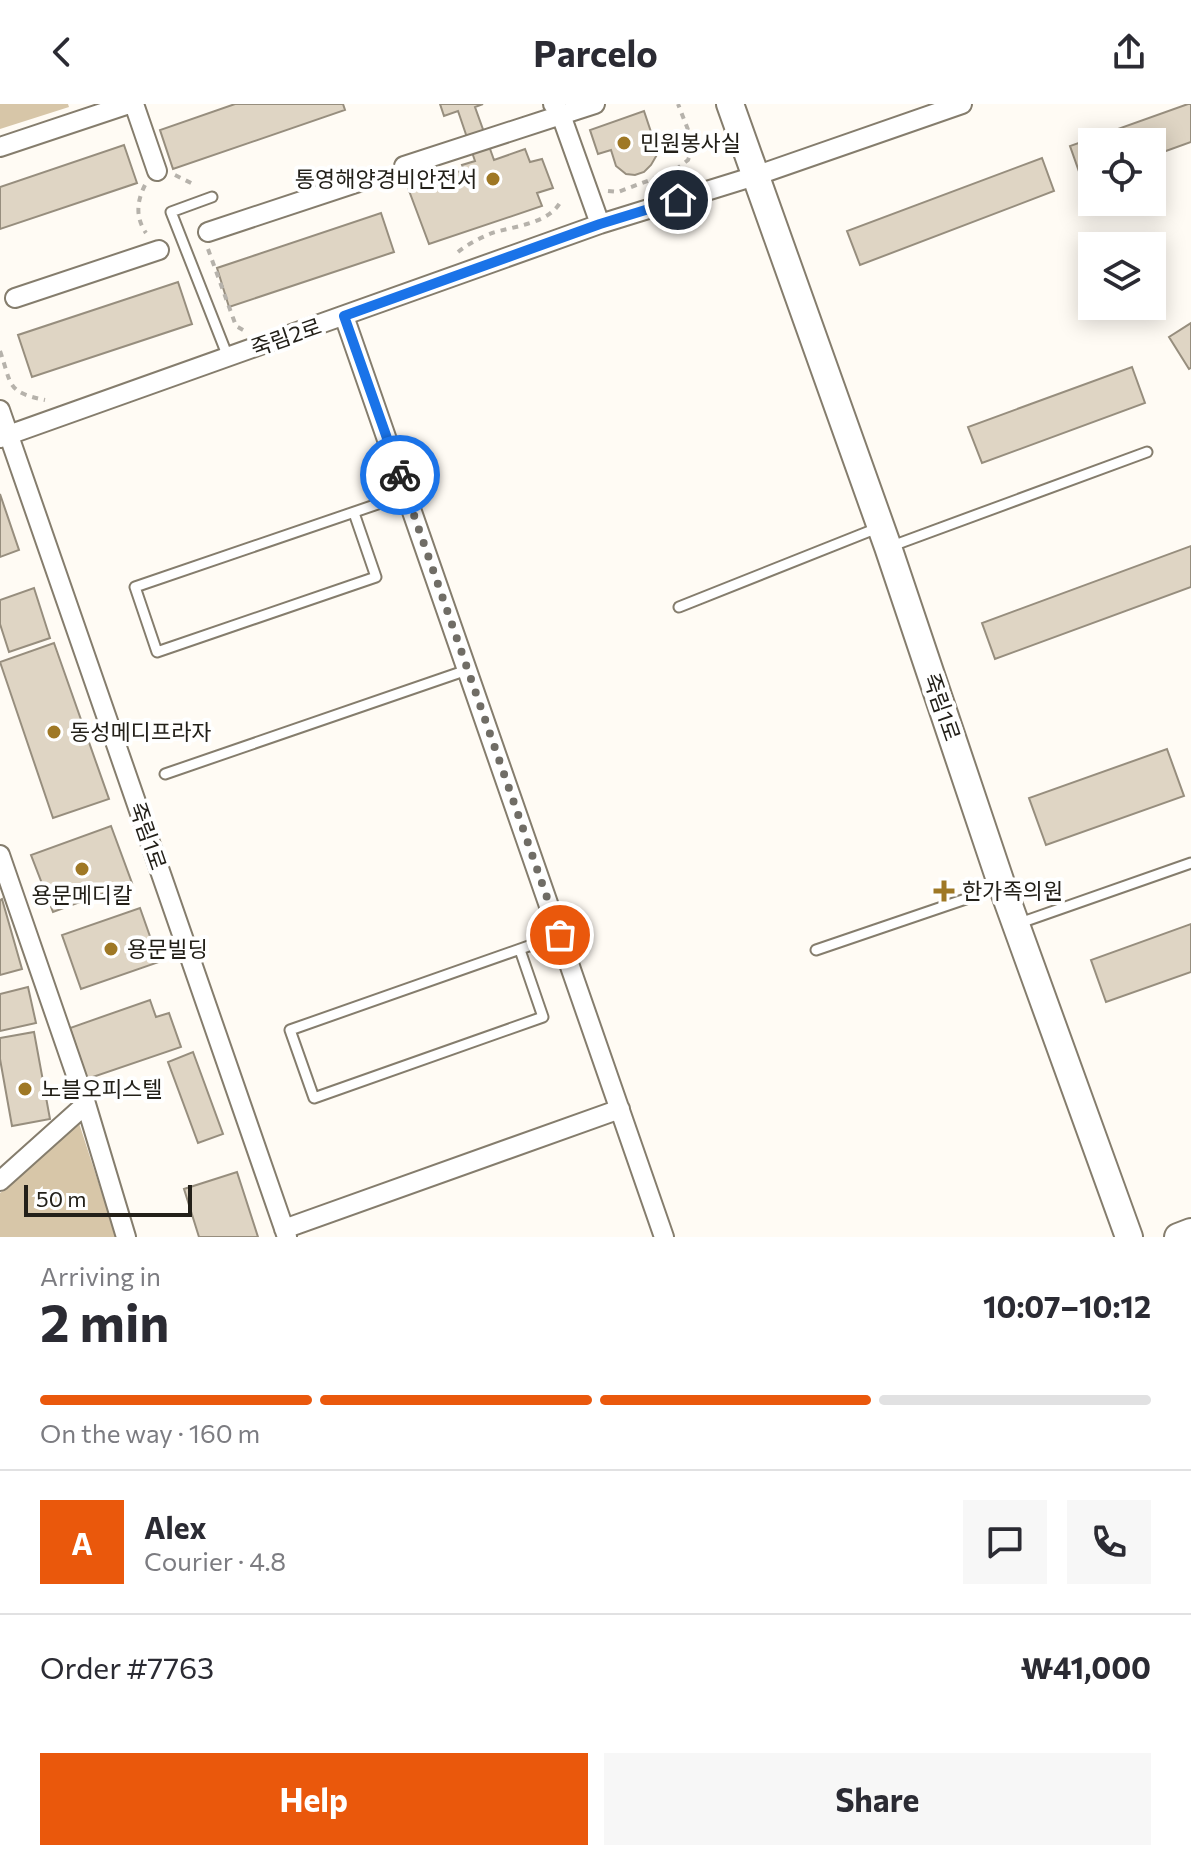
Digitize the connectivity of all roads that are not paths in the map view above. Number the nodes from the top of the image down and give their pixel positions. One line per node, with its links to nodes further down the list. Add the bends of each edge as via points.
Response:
1 (132, 104): 6 (street); 8 (street)
2 (595, 104): 5 (street)
3 (730, 104): 9 (street)
4 (958, 105): 9 (street, 죽림2로)
5 (557, 110): 7 (street); 12 (street)
6 (0, 147)
7 (404, 166)
8 (157, 171)
9 (755, 176): 12 (street, 죽림2로); 23 (street, 죽림1로)
10 (362, 181): 13 (street)
11 (212, 197): 17 (lane, via 171,212)
12 (600, 224): 16 (street, 죽림2로)
13 (208, 232)
14 (159, 250): 15 (street)
15 (15, 298)
16 (344, 316): 17 (street, 죽림2로); 21 (street)
17 (228, 357): 19 (street, 죽림2로)
18 (0, 410): 19 (street, 죽림1로)
19 (4, 437): 38 (street, 죽림1로)
20 (1147, 452): 23 (lane)
21 (407, 494): 22 (lane); 25 (street)
22 (354, 513): 22 (lane, via 135,587 157,652 376,577)
23 (884, 537): 24 (lane); 29 (street, 죽림1로)
24 (679, 607)
25 (467, 670): 26 (lane); 31 (street)
26 (165, 774)
27 (0, 855): 34 (street)
28 (1191, 863): 30 (lane)
29 (1002, 886): 30 (street, 죽림1로); 33 (lane)
30 (1017, 924): 41 (street, 죽림1로)
31 (560, 935): 32 (lane); 35 (street)
32 (520, 950): 32 (lane, via 290,1030 314,1098 543,1017)
33 (816, 950)
34 (86, 1104): 36 (street); 39 (street)
35 (620, 1109): 38 (street); 40 (street)
36 (4, 1170)
37 (1191, 1232): 42 (street)
38 (285, 1233)
39 (126, 1237)
40 (664, 1237)
41 (1129, 1237)
42 (1178, 1237)

